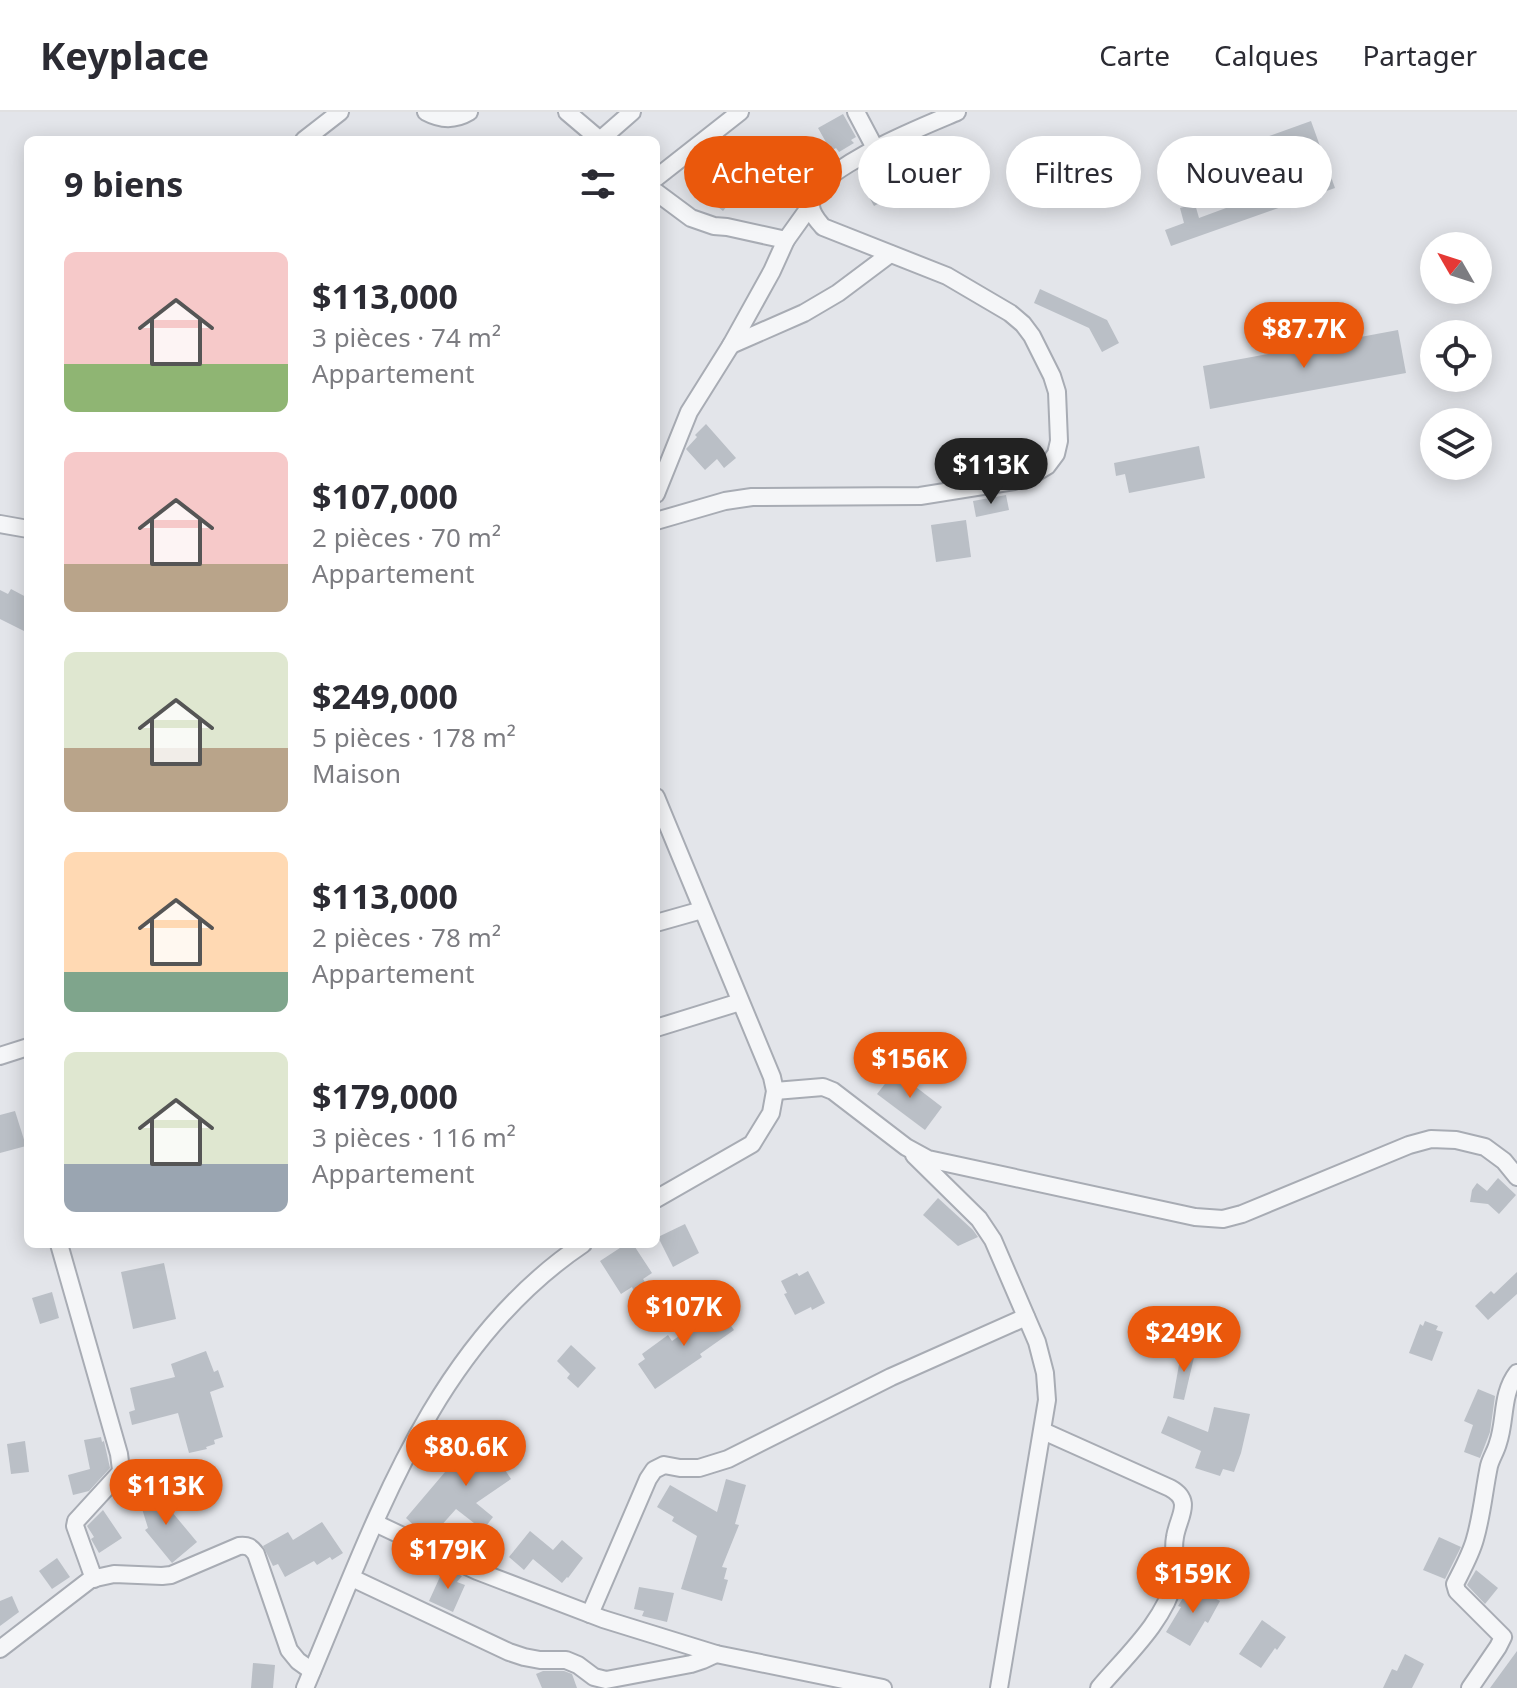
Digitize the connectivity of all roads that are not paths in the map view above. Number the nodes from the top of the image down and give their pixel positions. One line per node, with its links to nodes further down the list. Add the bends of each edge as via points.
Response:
1 (340, 112): 9 (street)
2 (426, 112): 3 (street, via 450,120)
3 (469, 112)
4 (567, 112): 10 (street)
5 (632, 112): 11 (street)
6 (740, 112): 14 (street)
7 (856, 112): 12 (street)
8 (957, 112): 13 (street)
9 (309, 136)
10 (595, 136)
11 (605, 136)
12 (869, 136)
13 (902, 136)
14 (660, 175)
15 (660, 195): 18 (street, via 691,218)
16 (809, 208): 18 (street)
17 (812, 208): 19 (street, via 823,227)
18 (786, 240): 20 (street)
19 (890, 254): 20 (street, via 804,313); 22 (street, via 970,288 1010,313 1032,336 1057,392 1059,441 1047,466 1014,481 920,496 752,497)
20 (731, 345): 21 (street, via 689,412)
21 (660, 478)
22 (660, 520)
23 (0, 524): 24 (street)
24 (24, 528)
25 (660, 807): 26 (street)
26 (702, 910): 27 (street); 28 (street)
27 (660, 922)
28 (740, 1002): 29 (street); 32 (street)
29 (660, 1027)
30 (24, 1048): 31 (street)
31 (0, 1056)
32 (775, 1091): 33 (street, via 833,1091); 35 (street, via 771,1113 752,1144)
33 (906, 1147): 34 (street, via 928,1159 1223,1219 1431,1139 1485,1147); 38 (street, via 979,1219)
34 (1517, 1177)
35 (660, 1197)
36 (60, 1248): 43 (street, via 121,1470 76,1521)
37 (577, 1248): 41 (street, via 554,1263 478,1340 401,1464)
38 (1026, 1317): 40 (street, via 1045,1373); 44 (street, via 728,1459 699,1468 664,1465 654,1470)
39 (1517, 1373): 52 (street, via 1504,1402 1475,1540 1455,1584 1503,1637)
40 (1043, 1431): 50 (street); 51 (street, via 1170,1488 1183,1501 1174,1538 1174,1580 1165,1605)
41 (375, 1523): 42 (street); 44 (street, via 477,1571)
42 (352, 1578): 46 (street, via 509,1652 566,1660 599,1680 691,1664); 47 (street)
43 (94, 1579): 45 (street); 47 (street, via 171,1575 245,1545 256,1554 289,1650)
44 (590, 1614): 46 (street)
45 (0, 1649)
46 (716, 1654): 49 (street)
47 (312, 1671): 48 (street)
48 (305, 1688)
49 (883, 1688)
50 (999, 1688)
51 (1099, 1688)
52 (1470, 1688)

